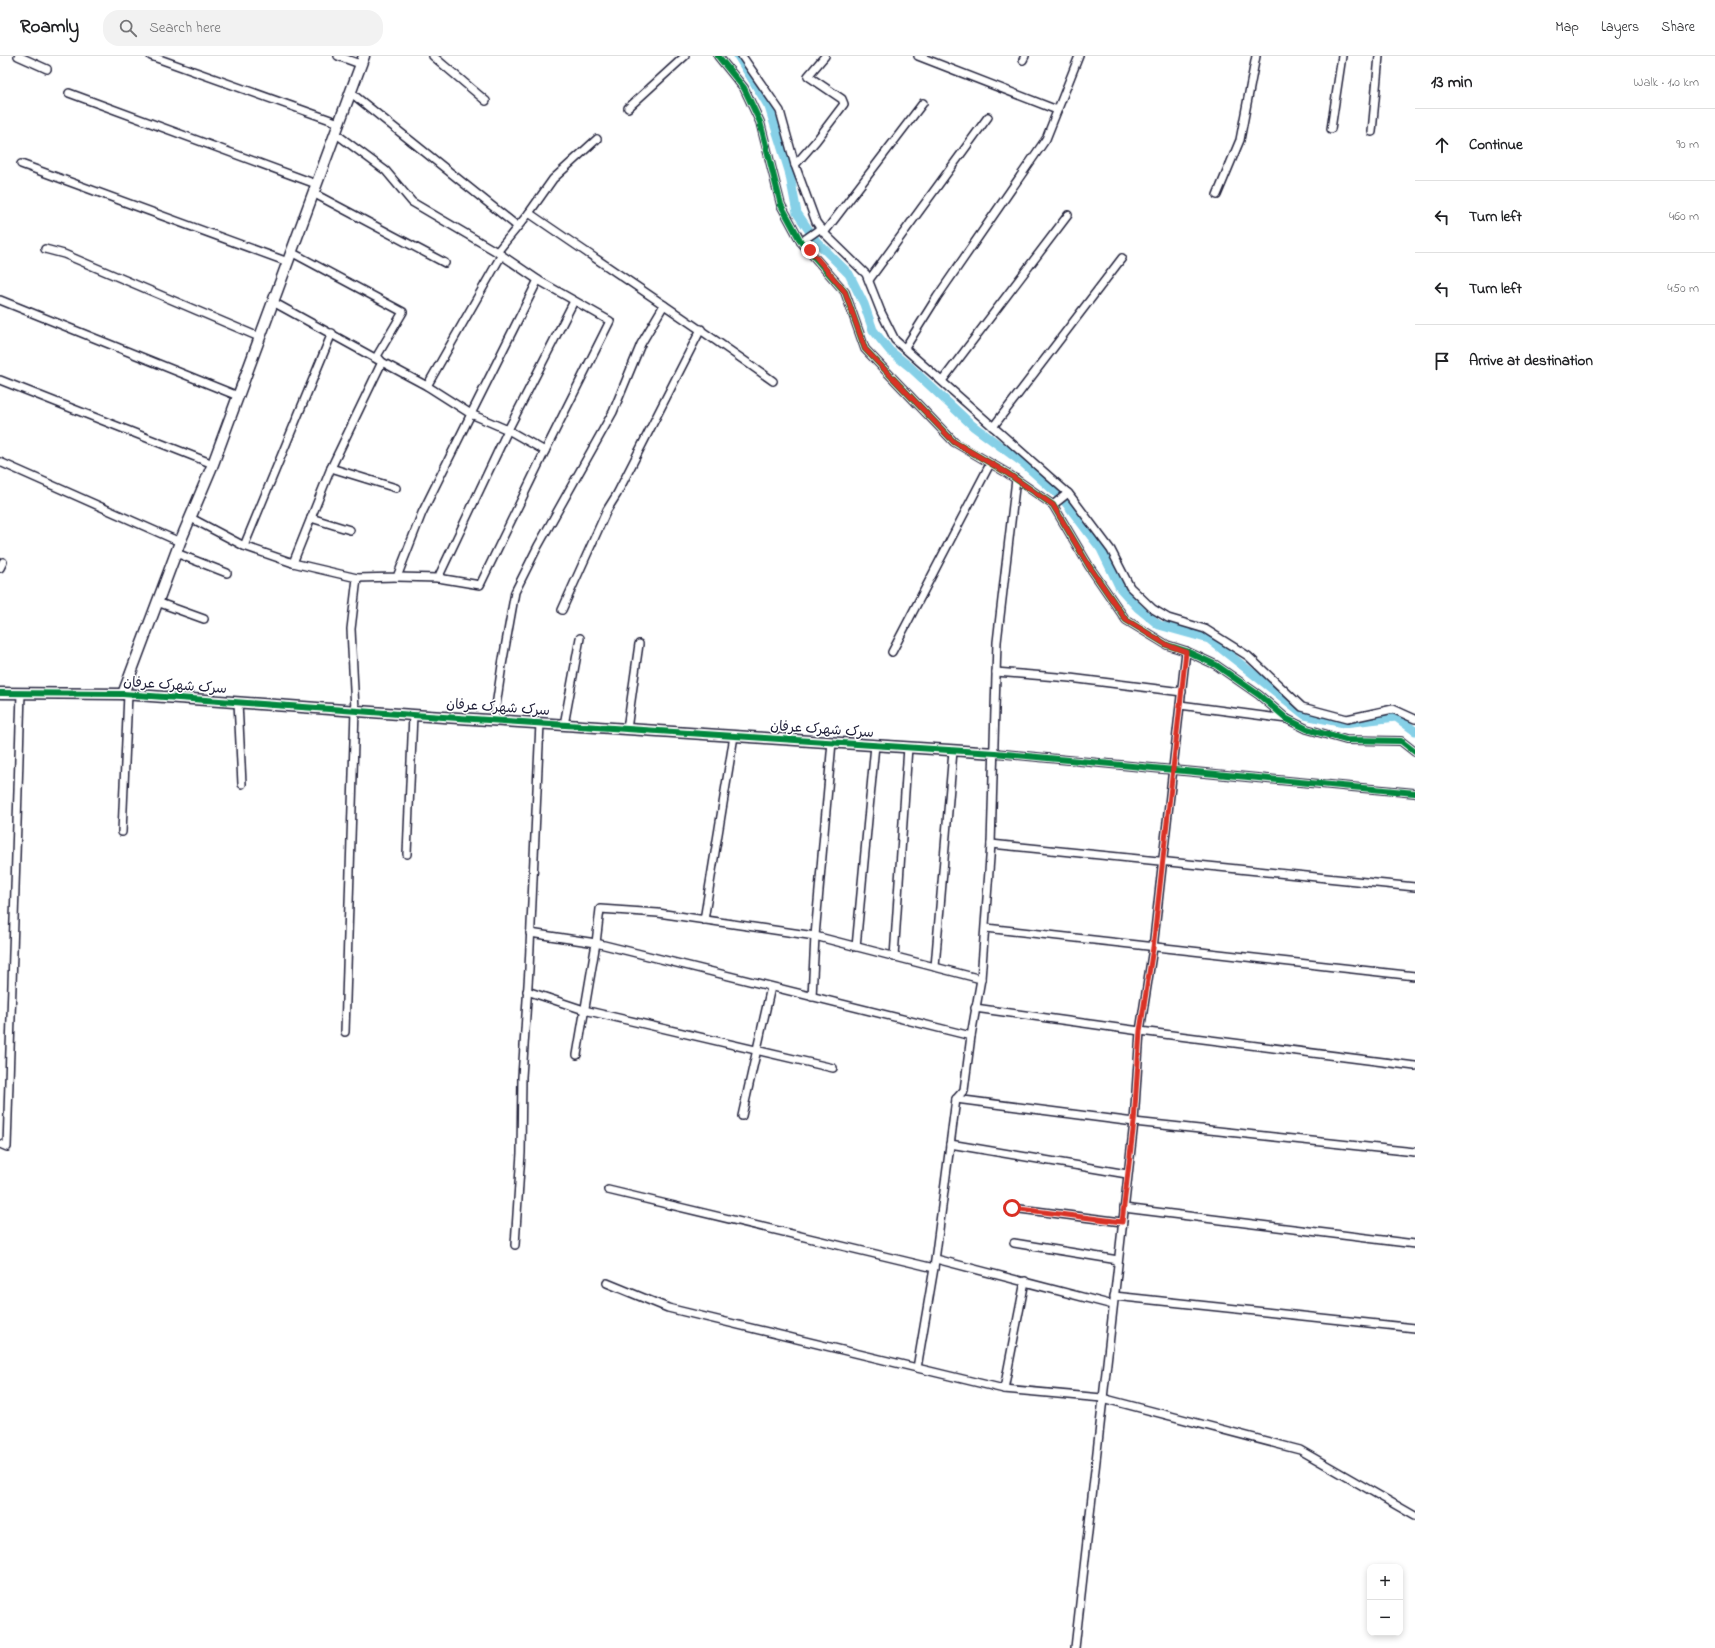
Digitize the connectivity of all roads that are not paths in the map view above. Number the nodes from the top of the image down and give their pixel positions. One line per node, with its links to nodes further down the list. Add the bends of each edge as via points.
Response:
1 (18, 56): 15 (street)
2 (151, 56): 23 (street)
3 (338, 56): 14 (street)
4 (433, 56): 18 (street)
5 (686, 56): 20 (street)
6 (718, 56): 36 (street, via 744,88 760,122 780,205)
7 (742, 56): 29 (street, via 780,111)
8 (825, 56): 29 (street, via 808,76 842,99 844,104)
9 (918, 56): 21 (street)
10 (1078, 56): 21 (street)
11 (1256, 56): 31 (street, via 1240,140)
12 (1342, 56): 24 (street)
13 (1380, 56): 25 (street)
14 (362, 60): 16 (street)
15 (47, 69)
16 (350, 92): 23 (street); 34 (street)
17 (69, 93): 30 (street)
18 (486, 102)
19 (924, 103): 35 (street)
20 (628, 108)
21 (1057, 110): 52 (street, via 1046,139)
22 (988, 117): 44 (street)
23 (339, 123): 26 (street)
24 (1331, 129)
25 (1372, 132)
26 (335, 133): 30 (street); 39 (street, via 386,171 412,202)
27 (597, 139): 32 (street, via 553,179)
28 (22, 164): 41 (street)
29 (795, 165): 35 (street, via 816,222)
30 (314, 189): 38 (street); 42 (street)
31 (1218, 195)
32 (529, 213): 34 (street); 48 (street)
33 (1068, 215): 56 (street)
34 (517, 226): 39 (street)
35 (822, 230): 36 (street); 44 (street)
36 (801, 242): 65 (street, via 845,292 865,349 954,442)
37 (45, 249): 51 (street)
38 (291, 252): 41 (street); 53 (street, via 403,312 377,356)
39 (499, 254): 43 (street); 57 (street)
40 (1122, 258): 60 (street)
41 (288, 262): 47 (street)
42 (444, 263)
43 (538, 280): 46 (street); 59 (street)
44 (869, 280): 52 (street, via 895,340)
45 (0, 300): 58 (street)
46 (574, 301): 61 (street); 62 (street, via 610,321)
47 (273, 302): 50 (street); 51 (street)
48 (664, 305): 49 (street); 100 (street, via 642,344 613,412 515,592)
49 (701, 329): 55 (street); 83 (street, via 607,510)
50 (332, 334): 53 (street); 75 (street)
51 (259, 337): 58 (street)
52 (905, 348): 56 (street)
53 (382, 362): 57 (street); 66 (street)
54 (0, 380): 64 (street)
55 (773, 381)
56 (942, 381): 60 (street)
57 (427, 386): 59 (street)
58 (238, 396): 64 (street)
59 (471, 414): 61 (street); 79 (street, via 422,513)
60 (993, 427): 69 (street)
61 (508, 430): 62 (street); 81 (street)
62 (545, 451): 81 (street, via 480,585)
63 (0, 462): 74 (street)
64 (213, 464): 71 (street)
65 (990, 464): 67 (street); 87 (street)
66 (331, 468): 68 (street); 72 (street)
67 (1016, 479): 70 (street); 89 (street, via 997,642)
68 (396, 488)
69 (1068, 493): 70 (street); 99 (street, via 1111,550 1130,587 1168,618 1205,629 1248,656 1302,707 1347,719 1393,709)
70 (1053, 505): 88 (street, via 1089,566 1126,620 1167,645)
71 (190, 518): 74 (street); 75 (street)
72 (311, 518): 73 (street); 77 (street)
73 (350, 530)
74 (180, 542): 76 (street)
75 (244, 546): 77 (street)
76 (176, 553): 78 (street); 82 (street)
77 (293, 563): 80 (street)
78 (227, 573)
79 (397, 577): 80 (street); 81 (street)
80 (356, 578): 96 (street, via 351,629)
81 (438, 578)
82 (157, 602): 84 (street); 93 (street)
83 (562, 610)
84 (204, 619)
85 (580, 638): 102 (street)
86 (639, 644): 103 (street)
87 (892, 652)
88 (1186, 652): 90 (street); 98 (street, via 1216,665 1260,695)
89 (996, 672): 90 (street); 110 (street)
90 (1182, 692): 95 (street)
91 (0, 693): 92 (street, سرک شهرک عرفان)
92 (21, 693): 93 (street, سرک شهرک عرفان); 145 (street, via 7,1147)
93 (125, 694): 94 (street, سرک شهرک عرفان); 114 (street)
94 (238, 702): 96 (street, سرک شهرک عرفان); 112 (street)
95 (1180, 705): 98 (street); 111 (street)
96 (355, 710): 97 (street, سرک شهرک عرفان); 136 (street)
97 (413, 715): 100 (street, سرک شهرک عرفان); 116 (street)
98 (1287, 719): 109 (street, via 1307,729 1346,740 1401,741)
99 (1415, 719)
100 (494, 720): 101 (street, سرک شهرک عرفان)
101 (540, 723): 102 (street, سرک شهرک عرفان); 121 (street)
102 (564, 725): 103 (street, سرک شهرک عرفان)
103 (627, 729): 104 (street, سرک شهرک عرفان)
104 (734, 736): 105 (street, سرک شهرک عرفان); 119 (street)
105 (832, 742): 106 (street, سرک شهرک عرفان); 122 (street)
106 (875, 745): 107 (street, سرک شهرک عرفان); 124 (street)
107 (908, 747): 108 (street, سرک شهرک عرفان); 126 (street)
108 (953, 750): 110 (street, سرک شهرک عرفان); 127 (street)
109 (1415, 752)
110 (995, 753): 111 (street); 115 (street)
111 (1173, 770): 113 (street); 117 (street)
112 (242, 784)
113 (1415, 793)
114 (122, 832)
115 (991, 844): 117 (street); 120 (street)
116 (407, 854)
117 (1163, 862): 118 (street); 125 (street)
118 (1415, 887)
119 (704, 920): 122 (street); 123 (street, via 658,913 600,909)
120 (986, 928): 125 (street); 129 (street)
121 (530, 934): 123 (street); 131 (street)
122 (815, 936): 124 (street); 132 (street)
123 (596, 943): 130 (street); 134 (street)
124 (856, 947): 126 (street)
125 (1153, 948): 128 (street); 135 (street)
126 (894, 957): 127 (street)
127 (936, 967): 129 (street)
128 (1415, 976)
129 (981, 979): 133 (street)
130 (771, 987): 132 (street); 138 (street)
131 (527, 991): 134 (street); 155 (street)
132 (812, 997): 137 (street)
133 (975, 1008): 135 (street); 137 (street)
134 (584, 1010): 138 (street); 139 (street)
135 (1140, 1031): 140 (street); 144 (street)
136 (345, 1032)
137 (971, 1036): 142 (street, via 964,1090)
138 (757, 1051): 141 (street); 143 (street)
139 (577, 1055)
140 (1415, 1066)
141 (833, 1068)
142 (956, 1099): 144 (street); 146 (street)
143 (742, 1116)
144 (1134, 1122): 147 (street); 148 (street)
145 (0, 1144)
146 (950, 1144): 148 (street); 156 (street)
147 (1415, 1152)
148 (1127, 1174): 151 (street)
149 (608, 1190): 158 (street)
150 (1012, 1208): 152 (street)
151 (1124, 1208): 152 (street); 154 (street)
152 (1122, 1222): 157 (street)
153 (1014, 1243): 157 (street)
154 (1415, 1244)
155 (515, 1245)
156 (936, 1259): 158 (street); 159 (street)
157 (1118, 1260): 161 (street)
158 (934, 1268): 164 (street)
159 (1024, 1281): 162 (street); 165 (street)
160 (607, 1283): 164 (street, via 668,1308)
161 (1114, 1296): 162 (street); 163 (street)
162 (1113, 1305): 166 (street)
163 (1415, 1328)
164 (917, 1368): 165 (street)
165 (1004, 1389): 166 (street)
166 (1102, 1398): 167 (street, via 1300,1450); 168 (street)
167 (1415, 1516)
168 (1075, 1648)

